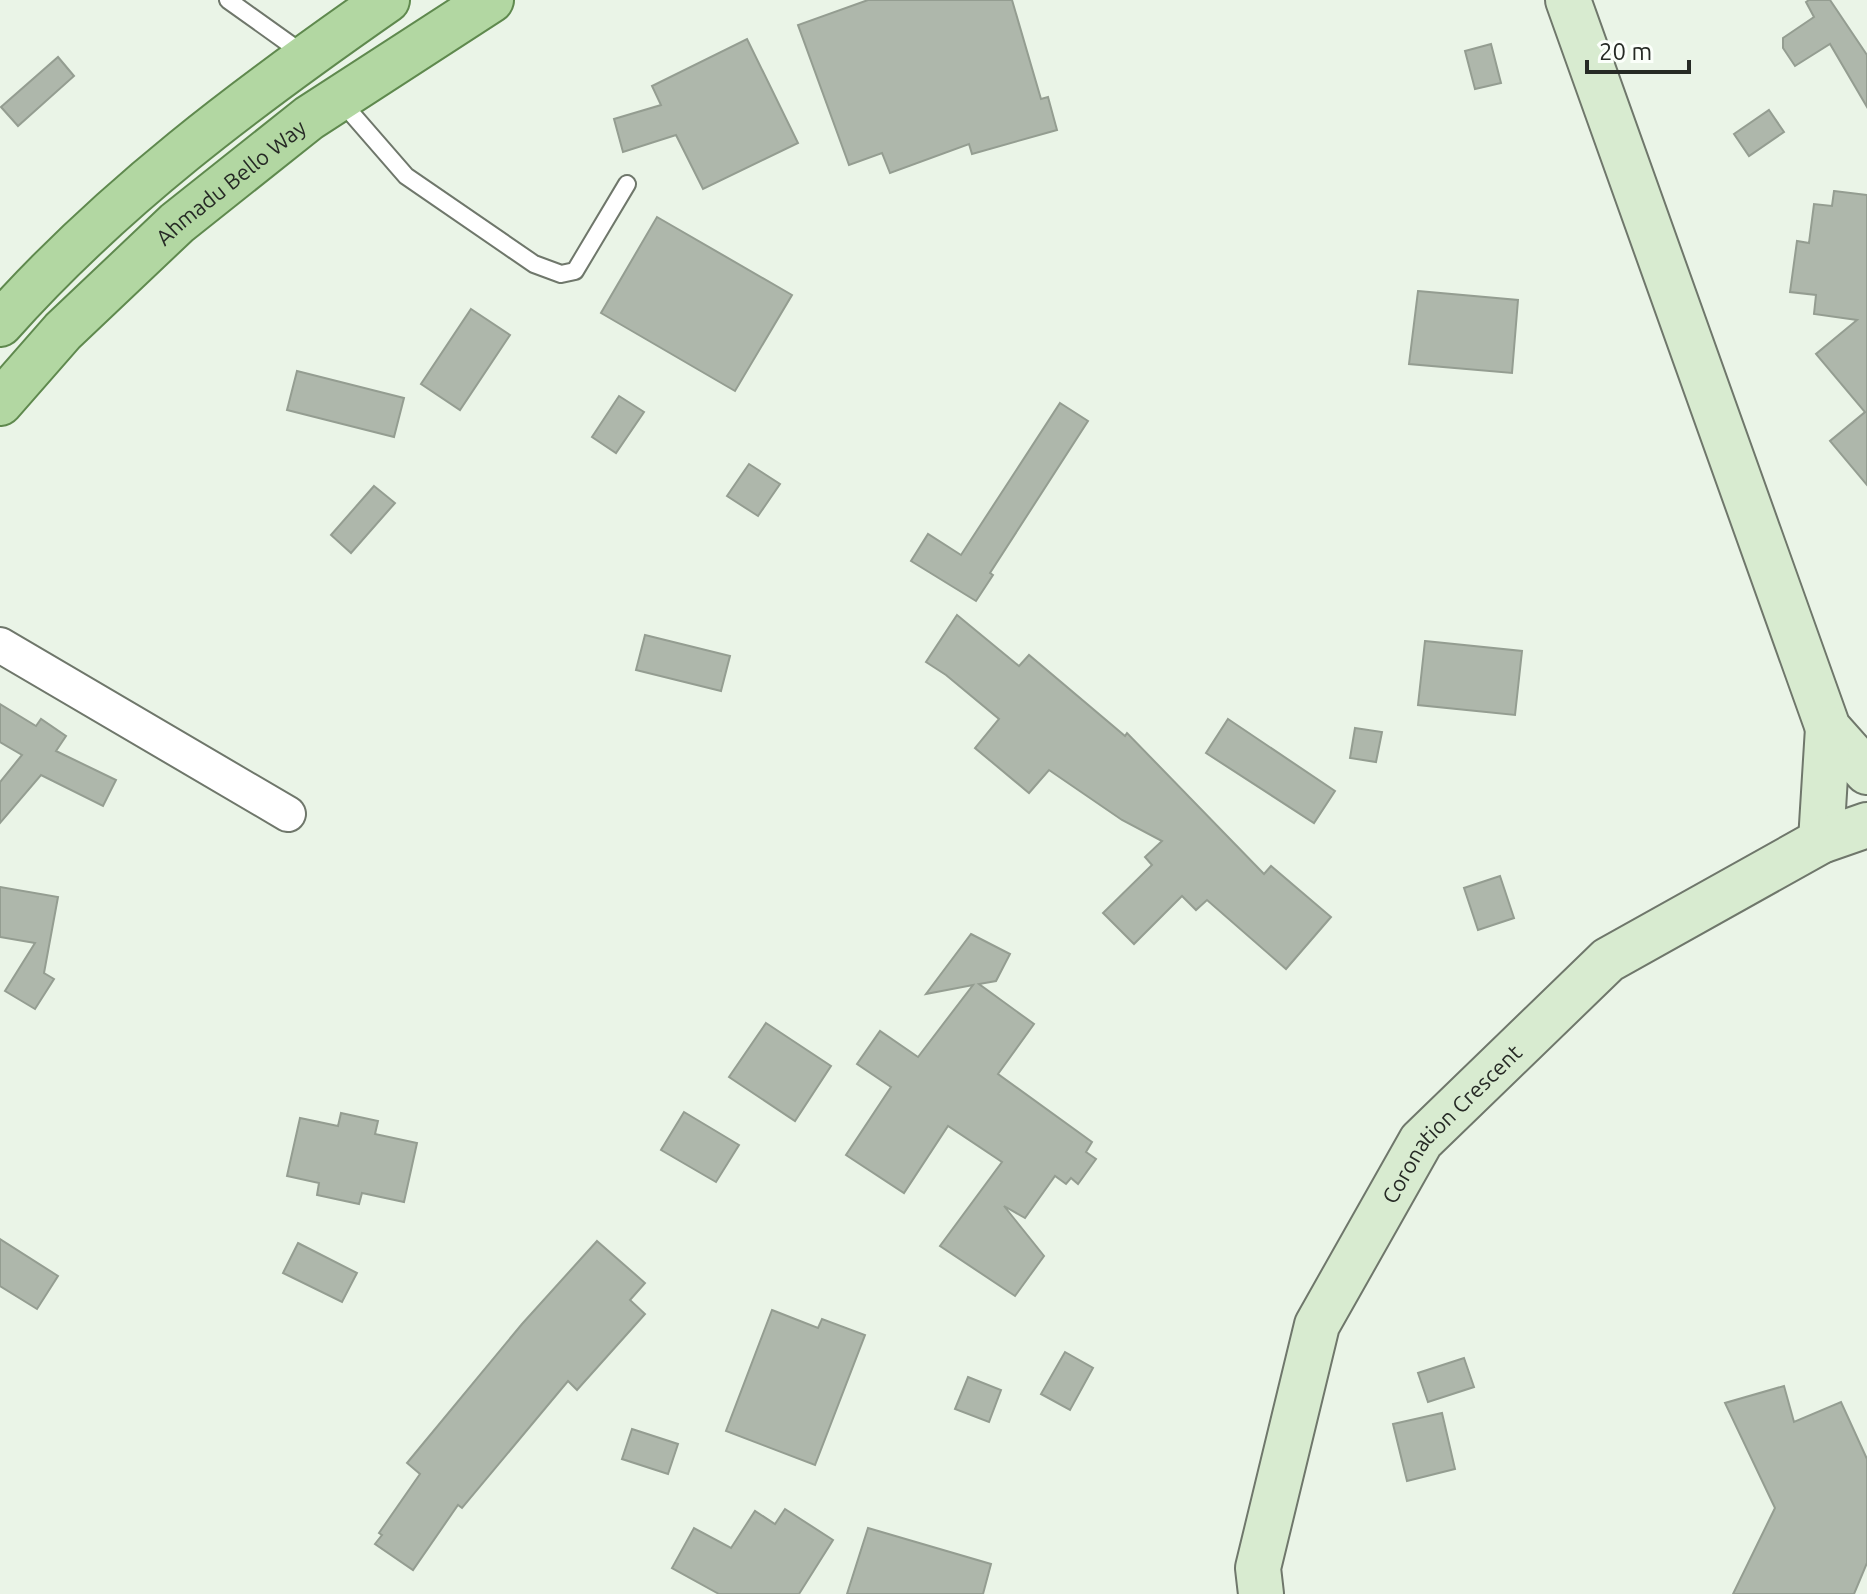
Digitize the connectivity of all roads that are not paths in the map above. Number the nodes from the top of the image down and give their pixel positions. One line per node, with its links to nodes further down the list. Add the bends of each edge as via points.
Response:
1 (228, 0): 5 (lane)
2 (387, 0): 5 (main road)
3 (491, 0): 6 (main road, Ahmadu Bello Way)
4 (1568, 0): 11 (main road)
5 (307, 56): 8 (main road, via 121,203)
6 (338, 98): 7 (lane, via 406,176 534,264 561,274 575,271); 9 (main road, Ahmadu Bello Way, via 177,223 63,331)
7 (627, 184)
8 (0, 324)
9 (0, 403)
10 (0, 645): 13 (street)
11 (1828, 728): 12 (main road); 15 (main road)
12 (1867, 772)
13 (288, 814)
14 (1867, 825): 15 (main road, Coronation Crescent)
15 (1821, 841): 16 (main road, Coronation Crescent, via 1608,960 1421,1141 1317,1325 1258,1568)
16 (1261, 1594)

